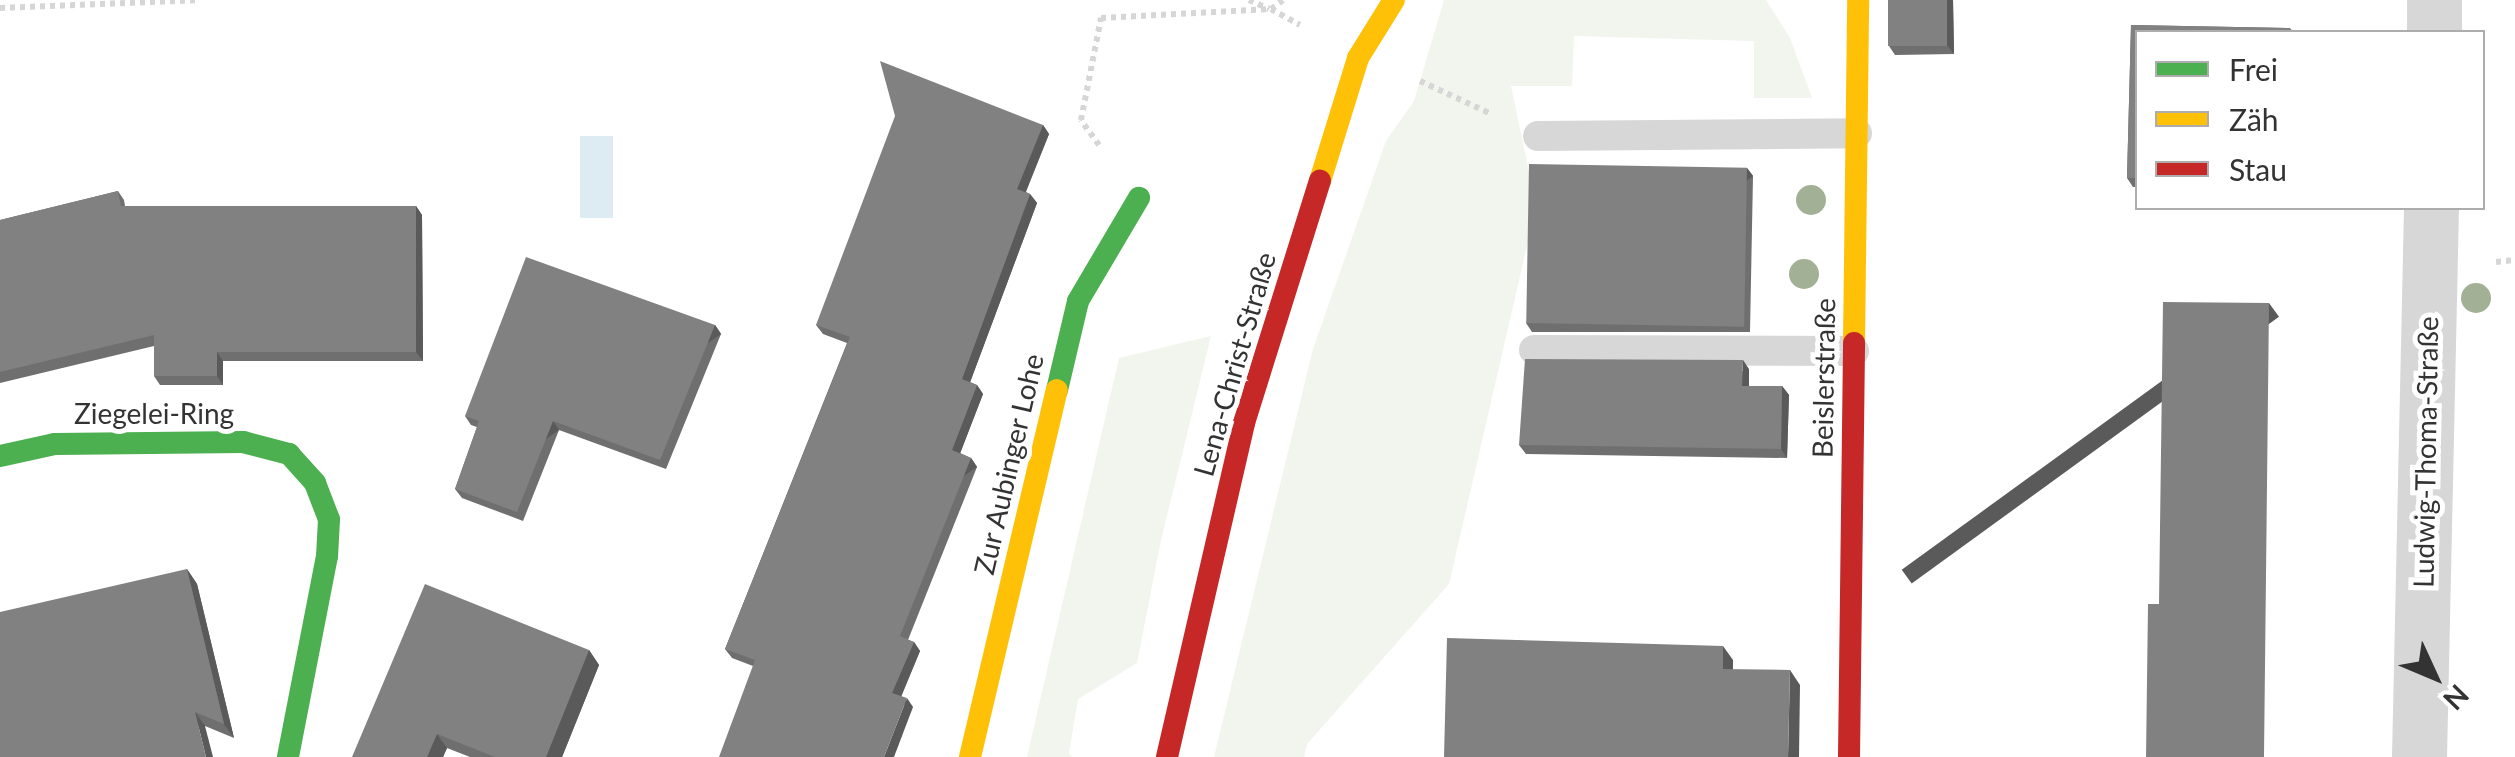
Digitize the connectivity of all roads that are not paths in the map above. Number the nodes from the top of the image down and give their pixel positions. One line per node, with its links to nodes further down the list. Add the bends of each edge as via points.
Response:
1 (1394, 0): 14 (street, Lena-Christ-Straße, via 1358,58 1244,423)
2 (1858, 0): 5 (street, Beislerstraße)
3 (2434, 0): 4 (street)
4 (2434, 30)
5 (1857, 133): 6 (lane); 10 (street, Beislerstraße)
6 (1538, 136)
7 (1138, 198): 13 (street, Zur Aubinger Lohe, via 1078,301)
8 (2430, 210): 16 (street, Ludwig-Thoma-Straße)
9 (1534, 350): 10 (lane)
10 (1854, 352): 15 (street, Beislerstraße)
11 (0, 456): 12 (street, Ziegelei-Ring, via 55,444 243,442 288,454 302,468 316,483 329,519)
12 (288, 757)
13 (970, 757)
14 (1167, 757)
15 (1849, 757)
16 (2419, 757)

